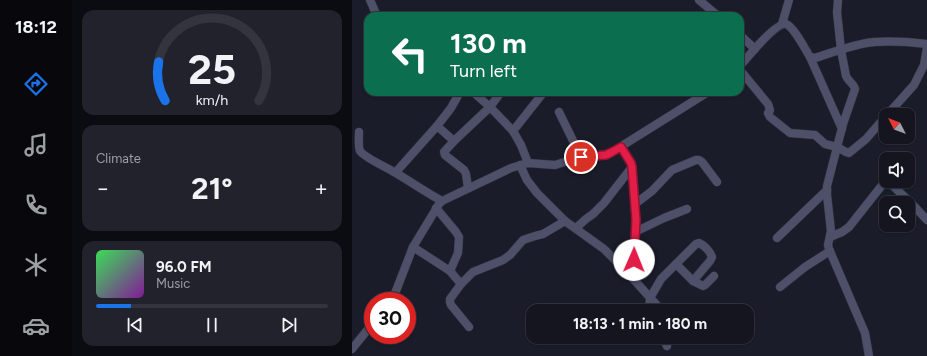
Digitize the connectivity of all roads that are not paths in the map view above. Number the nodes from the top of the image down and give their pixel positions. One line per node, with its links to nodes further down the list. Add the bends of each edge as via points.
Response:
1 (370, 0): 5 (street)
2 (699, 0): 6 (street)
3 (789, 0): 7 (street)
4 (838, 0): 12 (street)
5 (375, 12)
6 (713, 12)
7 (782, 24): 11 (street); 13 (street, via 792,29)
8 (744, 39): 11 (street)
9 (927, 44): 12 (street, via 875,42)
10 (927, 48): 22 (street, via 924,65 914,85)
11 (755, 49): 14 (street)
12 (841, 50): 13 (street, via 815,58); 26 (street, via 846,76 855,89)
13 (810, 57): 26 (street)
14 (744, 61)
15 (744, 75): 31 (street, via 770,107 769,115 788,132 815,135 825,144)
16 (458, 96): 25 (street)
17 (478, 96): 21 (street)
18 (498, 96): 21 (street)
19 (541, 96): 27 (street)
20 (702, 96): 30 (street)
21 (490, 107): 27 (street); 29 (street)
22 (893, 108)
23 (559, 112): 32 (street)
24 (879, 124): 31 (street, via 866,140 849,153)
25 (437, 126): 29 (street); 35 (street)
26 (842, 129): 31 (street)
27 (513, 131): 33 (street, via 521,145)
28 (359, 132): 35 (street, via 360,150)
29 (454, 141): 37 (street, via 444,152 464,170)
30 (621, 147): 32 (street, via 606,155); 34 (street)
31 (837, 147): 38 (street)
32 (581, 157): 33 (street, via 555,165)
33 (524, 164): 37 (street); 43 (street, via 527,180)
34 (632, 167): 40 (street); 45 (street, via 604,203)
35 (396, 172): 39 (street)
36 (717, 182): 40 (street, via 702,162 696,160 672,170 652,191)
37 (468, 188): 39 (street)
38 (827, 190): 47 (street, via 832,231); 48 (street)
39 (442, 201): 41 (street)
40 (634, 204): 46 (street)
41 (436, 208): 49 (street); 52 (street, via 459,237 458,253)
42 (687, 209): 46 (street)
43 (565, 220): 45 (street); 56 (street, via 543,234 523,240 506,259 473,272)
44 (927, 220): 47 (street, via 913,204 886,182 849,227)
45 (576, 228): 53 (street, via 604,249)
46 (635, 232): 53 (street, via 634,260)
47 (830, 237): 50 (street)
48 (777, 238)
49 (412, 247): 52 (street); 58 (street)
50 (830, 251): 57 (street); 65 (street, via 865,333)
51 (676, 264): 55 (street); 55 (street, via 696,244 699,242 703,245 712,257); 59 (street, via 661,279)
52 (450, 271): 56 (street)
53 (628, 273): 59 (street)
54 (714, 276): 55 (street, via 703,286)
55 (693, 281)
56 (461, 284): 62 (street, via 450,302)
57 (780, 287)
58 (395, 292)
59 (650, 298): 60 (street); 61 (street)
60 (650, 304)
61 (656, 304)
62 (469, 327)
63 (364, 334): 64 (street)
64 (352, 349)
65 (869, 356)

